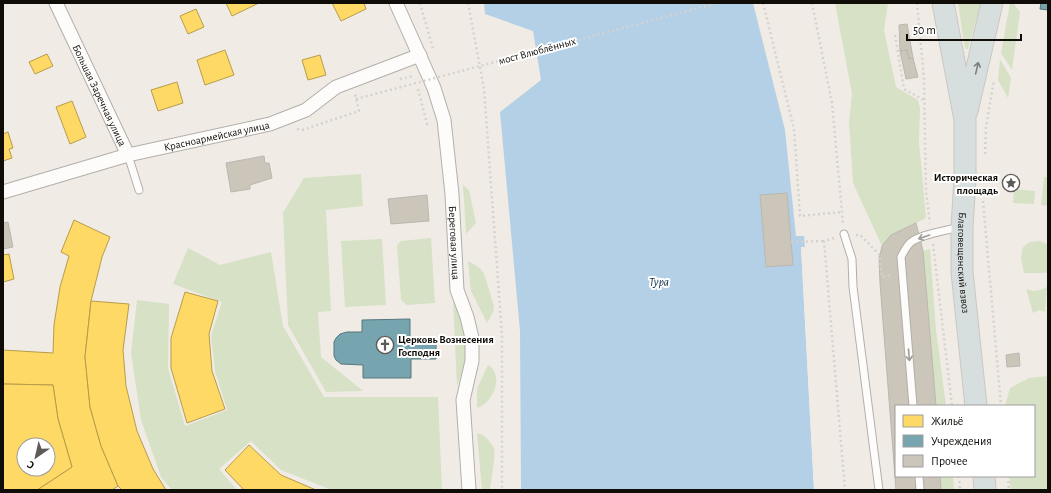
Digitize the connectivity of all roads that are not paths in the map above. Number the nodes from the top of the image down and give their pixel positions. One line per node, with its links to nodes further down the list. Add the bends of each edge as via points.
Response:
1 (56, 3): 7 (street, Большая Заречная улица)
2 (396, 3): 5 (street, Береговая улица)
3 (943, 3): 6 (main road)
4 (992, 3): 6 (main road, one-way to 4)
5 (420, 55): 7 (street, Красноармейская улица, via 336,87 306,110 270,124); 16 (street, Береговая улица, via 444,120 452,194 457,290 472,338 472,362 463,400)
6 (965, 120): 10 (main road, Благовещенский взвоз)
7 (128, 155): 8 (lane, Большая Заречная улица); 9 (street, Красноармейская улица)
8 (139, 190)
9 (3, 192)
10 (962, 227): 12 (lane, one-way to 12, via 912,242 901,256); 13 (main road, Благовещенский взвоз, via 962,272)
11 (844, 234): 17 (lane, via 852,259 853,287)
12 (913, 405)
13 (976, 405)
14 (919, 477): 18 (lane)
15 (984, 477): 19 (main road)
16 (469, 490)
17 (880, 490)
18 (920, 490)
19 (985, 490)

